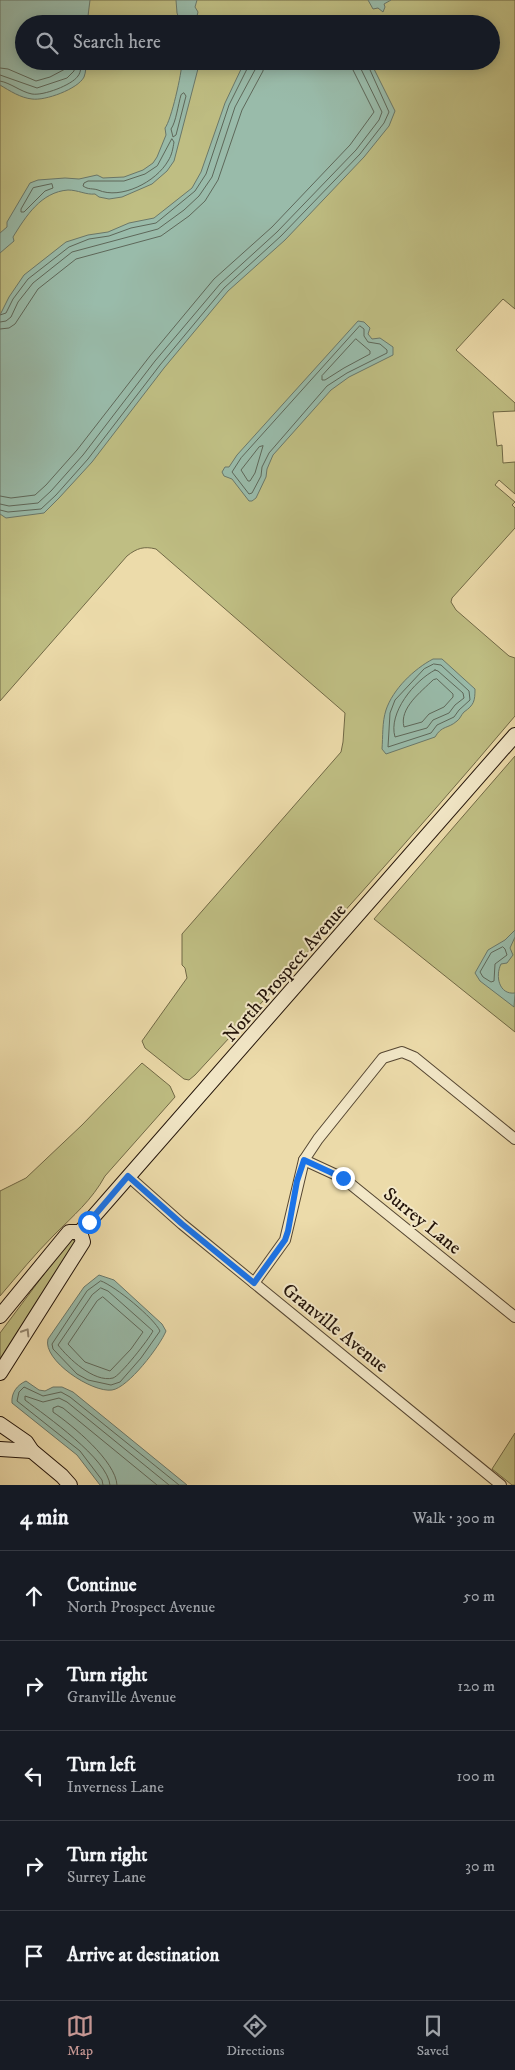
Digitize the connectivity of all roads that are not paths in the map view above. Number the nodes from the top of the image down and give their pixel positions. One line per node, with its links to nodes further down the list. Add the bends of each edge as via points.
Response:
1 (515, 736): 4 (main road, North Prospect Avenue)
2 (515, 1139): 3 (street, via 414,1057 402,1052 383,1058)
3 (304, 1160): 6 (street, via 285,1240); 8 (street, Surrey Lane, via 343,1178)
4 (128, 1176): 5 (main road, North Prospect Avenue); 6 (street, Granville Avenue)
5 (80, 1232): 7 (main road, North Prospect Avenue, via 69,1232); 9 (main road, North Prospect Avenue, one-way to 5, via 83,1242)
6 (254, 1283): 14 (street, Granville Avenue)
7 (0, 1316)
8 (515, 1317)
9 (0, 1373)
10 (0, 1424): 12 (main road, via 26,1442)
11 (0, 1449): 12 (main road)
12 (32, 1451): 13 (main road)
13 (70, 1485)
14 (501, 1485)

